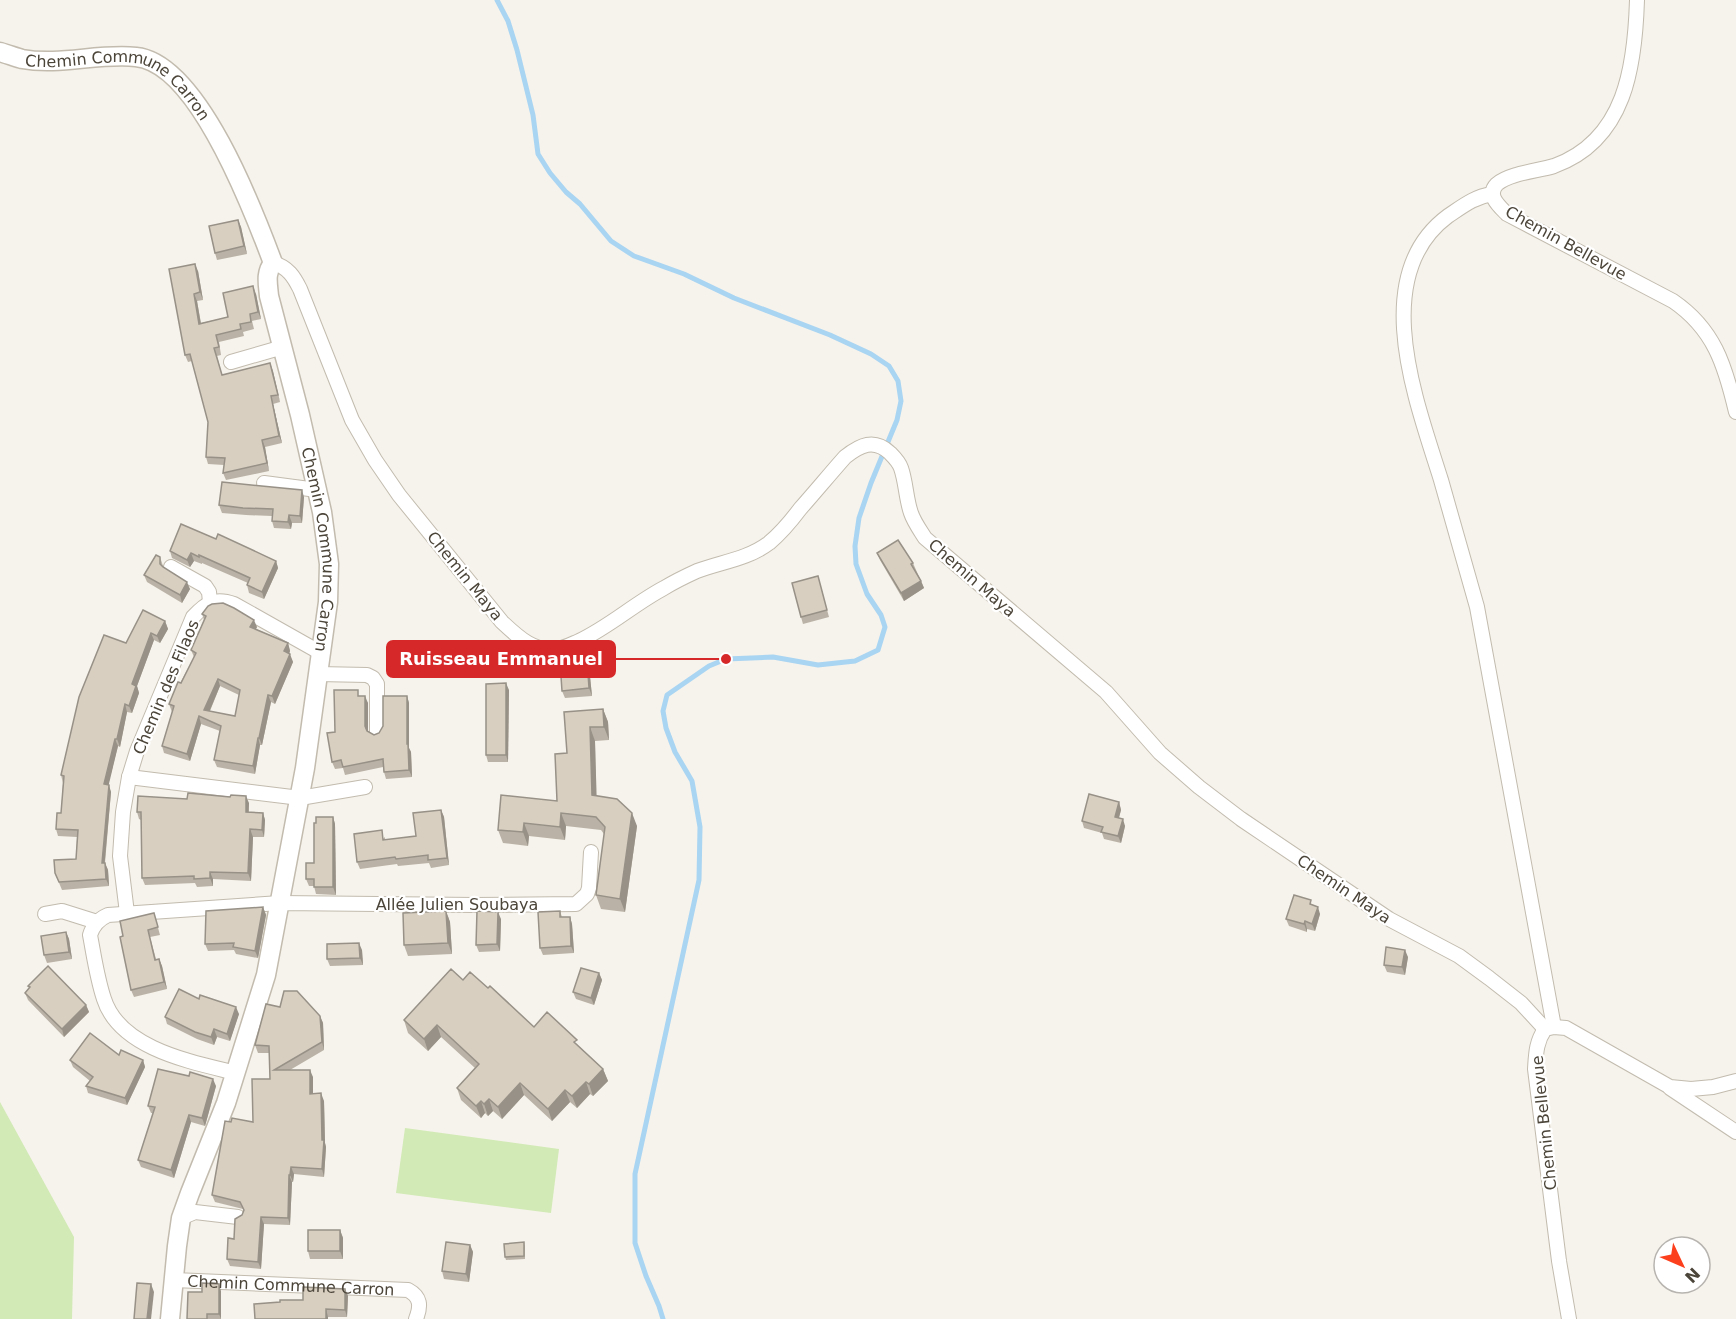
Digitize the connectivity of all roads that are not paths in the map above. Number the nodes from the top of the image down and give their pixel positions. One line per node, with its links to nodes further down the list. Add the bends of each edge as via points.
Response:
1 (1637, 0): 3 (street, Chemin Bellevue, via 1629,78 1620,104 1599,136 1569,159 1499,182)
2 (0, 52): 4 (street, Chemin Commune Carron, via 22,59 51,61 139,57 161,66 181,83 210,123 254,213)
3 (1492, 194): 7 (street, Chemin Bellevue, via 1507,214 1686,310 1704,329 1719,355); 23 (street, via 1458,209 1420,246 1409,277 1404,327 1413,389 1477,607)
4 (273, 263): 5 (street, Chemin Commune Carron, via 267,277 269,296); 23 (street, Chemin Maya, via 292,274 300,289 352,420 375,460 502,622 531,645 557,650 566,647 685,577 760,549 782,532 845,457 861,447 877,444 901,467 911,513 925,538 1106,692 1160,753 1199,787 1389,920 1459,956)
5 (283, 347): 6 (street); 9 (street, Chemin Commune Carron)
6 (231, 362)
7 (1736, 412)
8 (264, 483): 9 (street)
9 (317, 490): 12 (street, Chemin Commune Carron, via 329,564)
10 (171, 567): 11 (street, Chemin des Filaos, via 205,586)
11 (210, 602): 12 (street, Chemin des Filaos, via 223,600 234,604); 15 (street, Chemin des Filaos, via 193,617)
12 (321, 652): 13 (street, Chemin Commune Carron)
13 (318, 674): 14 (street, via 373,678); 17 (street, Chemin Commune Carron)
14 (377, 733)
15 (129, 777): 17 (street, Chemin des Filaos); 20 (street, Chemin des Filaos, via 120,856)
16 (365, 787): 17 (street, Chemin des Filaos)
17 (300, 798): 19 (street, Chemin Commune Carron)
18 (591, 852): 19 (street, Allée Julien Soubaya, via 589,888 576,904)
19 (280, 903): 20 (street); 24 (street, Chemin Commune Carron, via 266,975)
20 (127, 913): 22 (street, via 108,915)
21 (45, 914): 22 (street, via 62,911)
22 (97, 922): 24 (street, via 90,935 104,999 118,1023 140,1041 164,1052)
23 (1549, 1028): 26 (street, via 1566,1028); 33 (street, Chemin Bellevue, via 1539,1038 1535,1069)
24 (236, 1073): 29 (street, Chemin Commune Carron)
25 (1736, 1081): 26 (street, via 1713,1087)
26 (1670, 1087): 27 (street)
27 (1736, 1132)
28 (238, 1217): 29 (street, via 195,1212)
29 (182, 1218): 30 (street, Chemin Commune Carron)
30 (174, 1280): 31 (street, Chemin Commune Carron); 32 (street, Chemin Commune Carron, via 408,1290 420,1302)
31 (170, 1319)
32 (416, 1319)
33 (1569, 1319)

